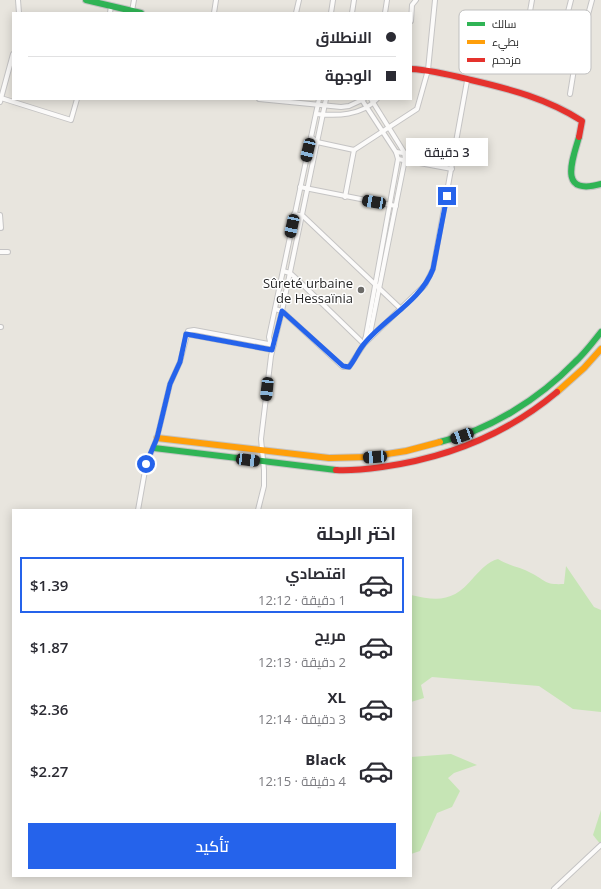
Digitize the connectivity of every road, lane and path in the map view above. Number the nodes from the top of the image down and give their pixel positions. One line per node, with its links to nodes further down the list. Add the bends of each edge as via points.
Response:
1 (18, 0): 20 (street)
2 (86, 0): 14 (street)
3 (134, 0): 19 (street)
4 (216, 0): 23 (street)
5 (299, 0): 24 (street)
6 (333, 0): 25 (street)
7 (354, 0): 26 (street)
8 (387, 0): 27 (street)
9 (416, 0): 28 (street, via 412,5)
10 (435, 0): 31 (street)
11 (532, 0): 16 (street)
12 (571, 0): 17 (street)
13 (592, 0): 18 (street)
14 (100, 2): 15 (street)
15 (111, 6): 19 (street); 21 (street)
16 (530, 10)
17 (568, 10)
18 (589, 10)
19 (132, 11): 22 (street)
20 (19, 12)
21 (110, 12)
22 (136, 12)
23 (214, 12)
24 (296, 12)
25 (331, 12)
26 (352, 12)
27 (385, 12)
28 (412, 12)
29 (12, 58): 35 (street)
30 (412, 68): 31 (street)
31 (428, 70): 33 (street); 47 (street, via 416,109)
32 (573, 74): 34 (street)
33 (467, 81): 56 (street); 58 (street, via 521,92 570,113 582,121 582,130 569,172 581,187)
34 (570, 94)
35 (0, 100): 36 (street, via 71,120)
36 (77, 100)
37 (267, 100): 42 (street)
38 (319, 100): 42 (street)
39 (326, 100): 43 (street)
40 (363, 100): 43 (street, via 349,106); 44 (street)
41 (374, 100): 44 (street); 47 (street)
42 (318, 106): 43 (street); 45 (street)
43 (324, 107): 46 (street)
44 (367, 107): 46 (street, via 351,113); 48 (street)
45 (316, 114): 46 (street); 49 (street)
46 (323, 114): 50 (street)
47 (390, 127): 48 (street); 53 (street)
48 (383, 132): 51 (street); 52 (street)
49 (312, 137): 50 (street); 59 (street)
50 (317, 142): 51 (street); 60 (street)
51 (354, 150): 61 (street)
52 (396, 152): 53 (street); 54 (street)
53 (404, 152): 55 (street); 56 (street)
54 (398, 159): 55 (street); 62 (street)
55 (405, 159): 57 (street); 63 (street)
56 (454, 160): 57 (street)
57 (452, 169): 75 (street, via 433,269 425,285)
58 (601, 184)
59 (300, 187): 60 (street); 64 (street)
60 (308, 190): 61 (street); 66 (street)
61 (345, 197): 62 (street)
62 (388, 204): 63 (street); 72 (street)
63 (396, 206): 73 (street)
64 (294, 214): 66 (street); 70 (street)
65 (0, 216): 67 (street)
66 (303, 216): 71 (street); 72 (street)
67 (1, 228)
68 (0, 252): 69 (street)
69 (8, 252)
70 (283, 272): 71 (street); 74 (street)
71 (290, 273): 76 (street); 80 (street)
72 (375, 283): 73 (street); 80 (street)
73 (379, 288): 75 (street); 80 (street)
74 (275, 309): 76 (street); 82 (street, via 269,339)
75 (401, 309): 80 (street)
76 (282, 311): 80 (street, via 343,366 349,367); 82 (street)
77 (601, 332): 87 (street, via 581,356 534,398 480,428 448,440 389,456 360,458 327,458)
78 (186, 334): 79 (street, via 192,329); 81 (street); 85 (street)
79 (235, 338): 81 (street); 82 (street)
80 (366, 341)
81 (233, 343): 84 (street)
82 (274, 345): 84 (street)
83 (601, 349): 88 (street, via 577,377 518,422 460,449 430,459 366,470 322,469)
84 (272, 350): 87 (street)
85 (157, 438): 86 (street); 87 (street)
86 (154, 448): 88 (street); 89 (street, via 146,464)
87 (262, 450): 88 (street)
88 (263, 462): 90 (street, via 264,486)
89 (138, 509)
90 (258, 509)
91 (601, 845): 92 (street)
92 (554, 889)

